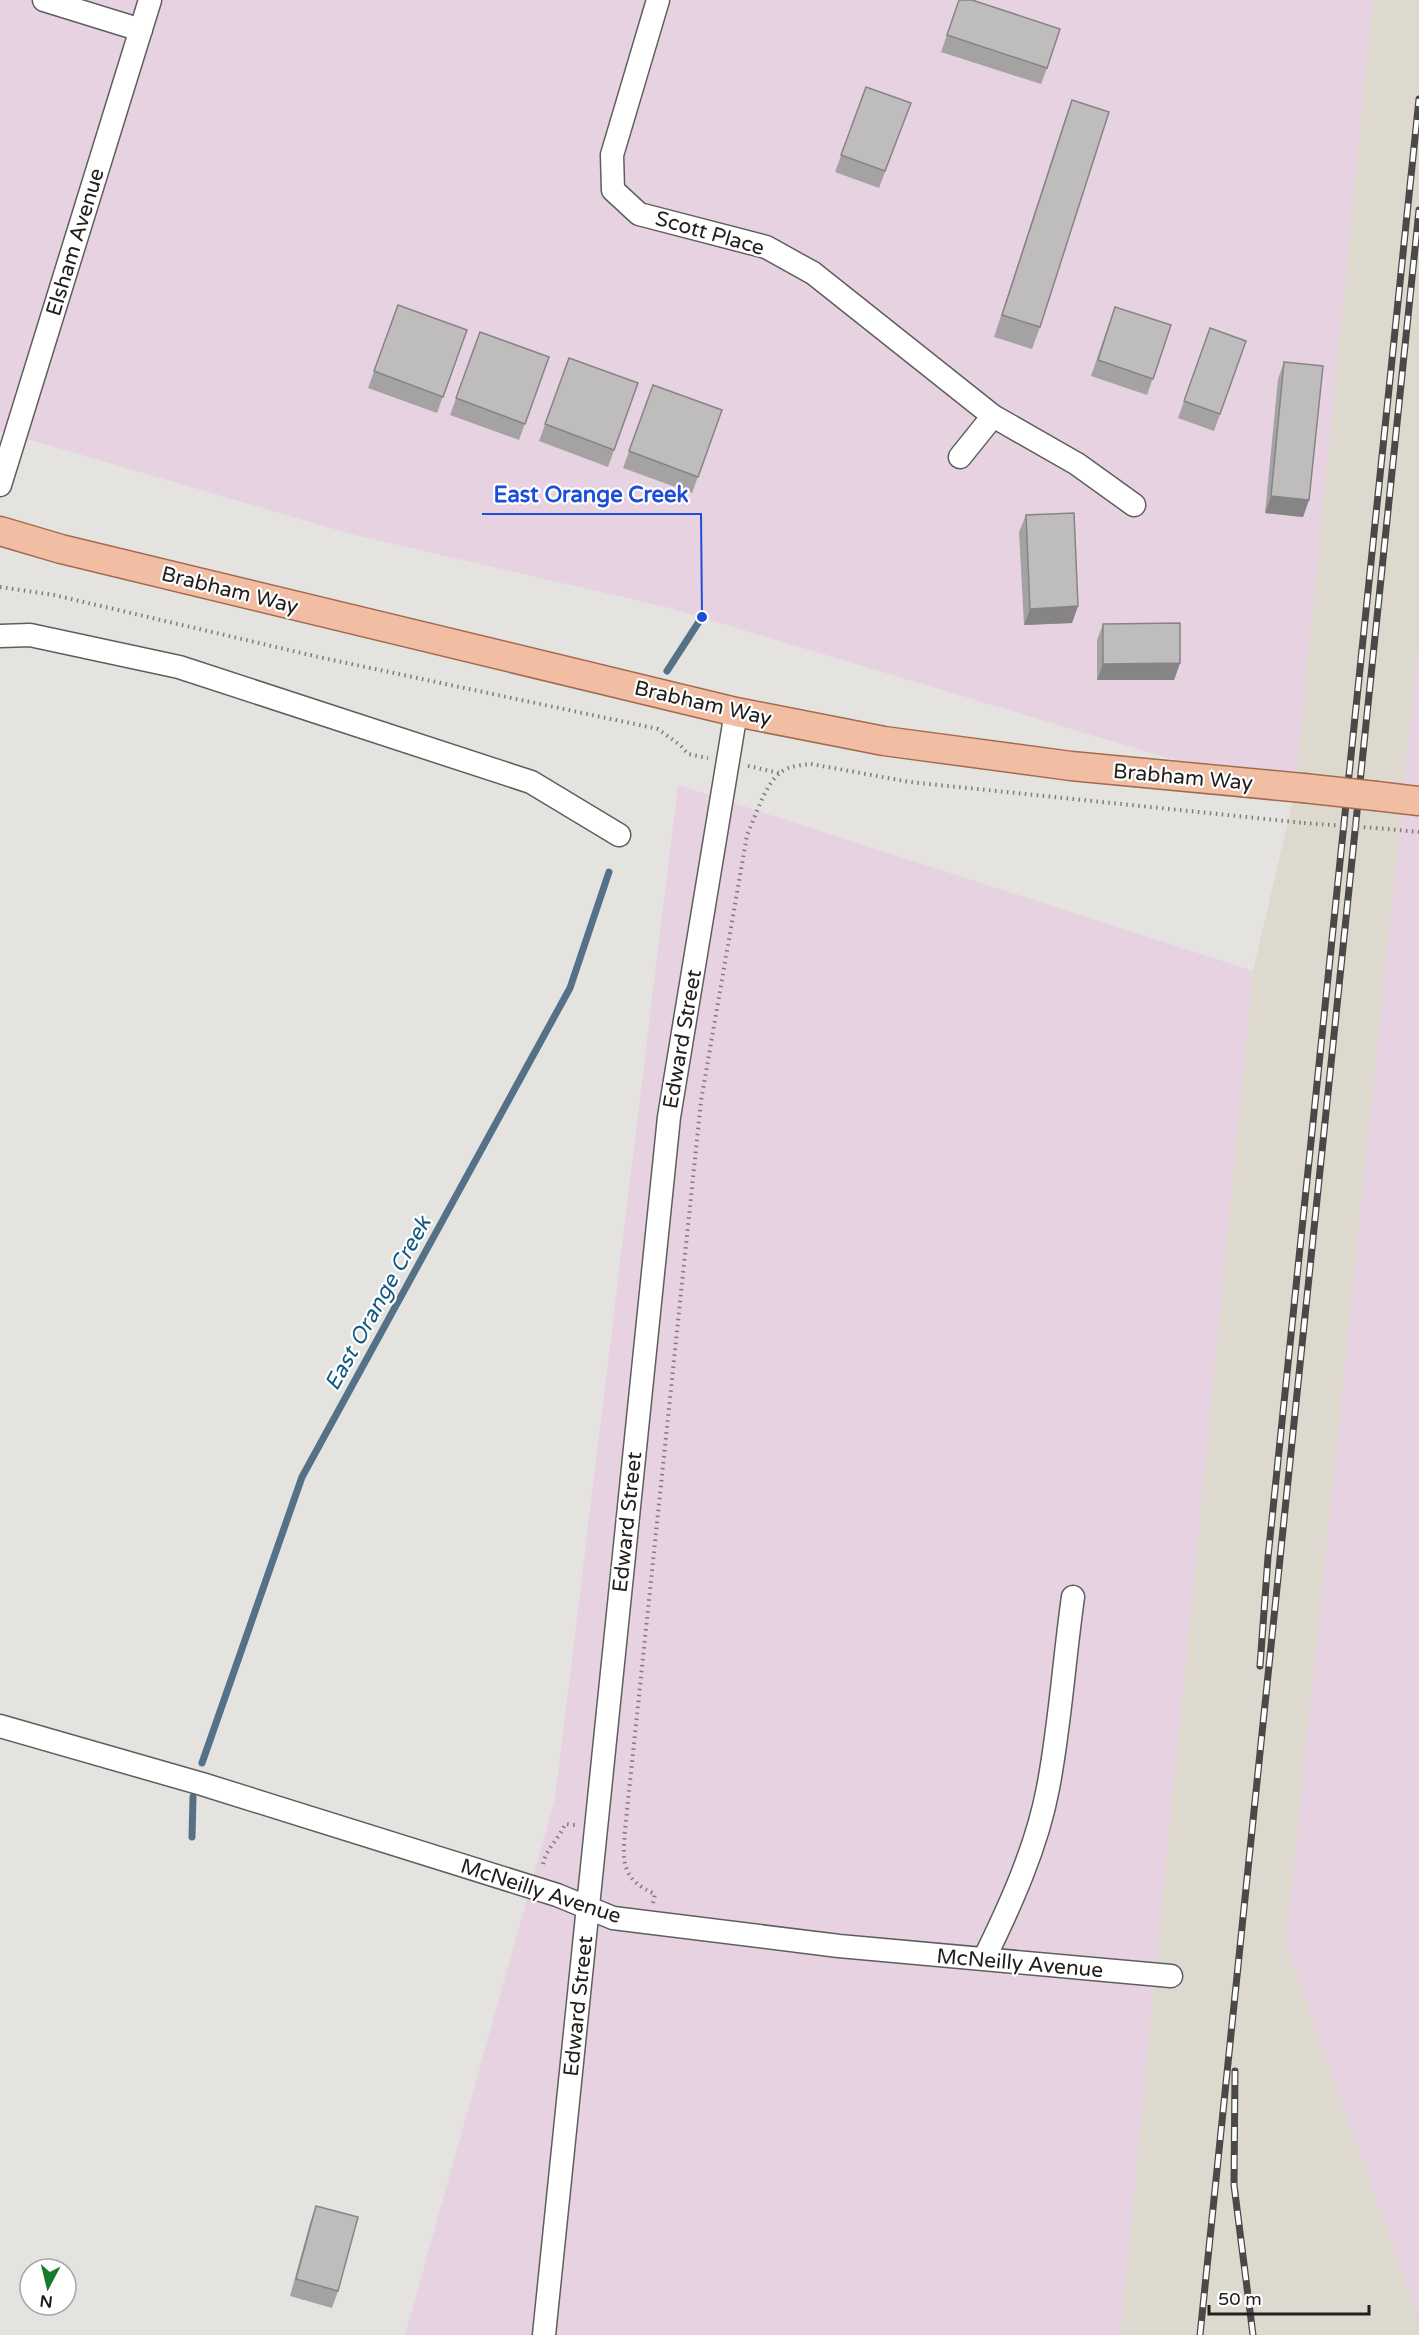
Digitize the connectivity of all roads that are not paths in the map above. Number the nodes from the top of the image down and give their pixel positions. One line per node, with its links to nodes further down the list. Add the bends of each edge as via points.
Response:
1 (44, 0): 4 (street)
2 (150, 0): 4 (street, Elsham Avenue)
3 (658, 0): 5 (street, Scott Place, via 612,155 613,190 639,214 766,247 813,273)
4 (141, 30): 7 (street, Elsham Avenue)
5 (993, 416): 6 (street); 8 (street, Scott Place, via 1077,464)
6 (960, 457)
7 (0, 485)
8 (1134, 504)
9 (0, 531): 11 (main road, Brabham Way)
10 (0, 636): 13 (street, via 30,635 179,667 531,782)
11 (736, 712): 12 (main road, Brabham Way, bridge, via 884,741 1071,766); 16 (street, Edward Street, via 669,1117)
12 (1419, 801)
13 (620, 835)
14 (1073, 1597): 17 (street, via 1048,1788 1007,1912)
15 (0, 1726): 16 (street, McNeilly Avenue, via 202,1785)
16 (588, 1908): 17 (street, McNeilly Avenue, via 613,1918 649,1923); 19 (street, Edward Street)
17 (984, 1959): 18 (street, McNeilly Avenue)
18 (1171, 1976)
19 (551, 2334)

